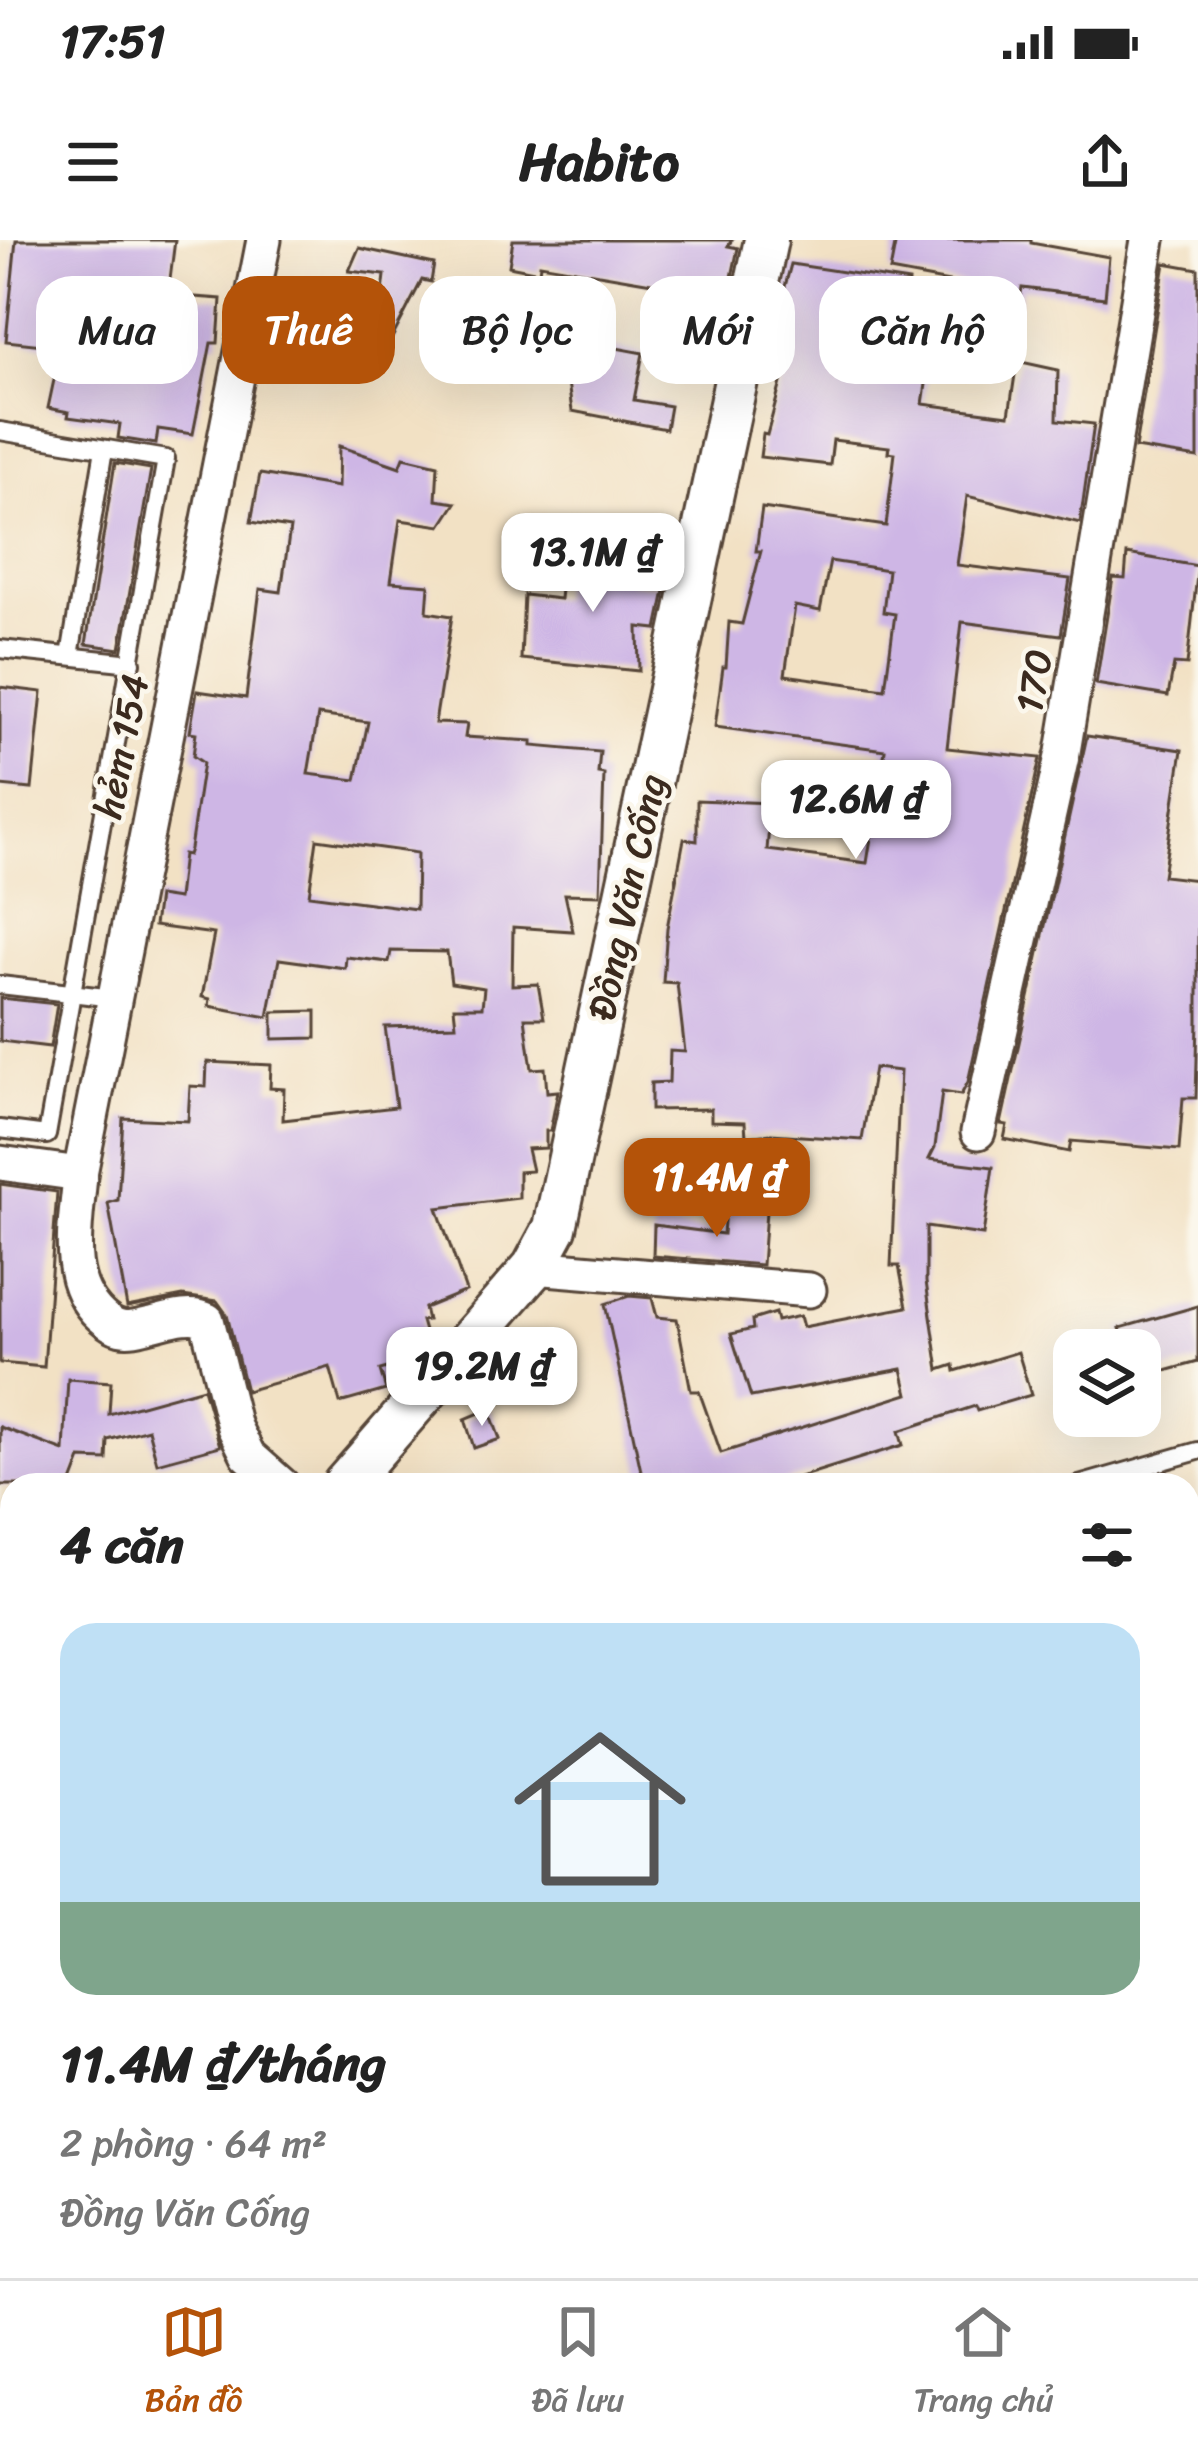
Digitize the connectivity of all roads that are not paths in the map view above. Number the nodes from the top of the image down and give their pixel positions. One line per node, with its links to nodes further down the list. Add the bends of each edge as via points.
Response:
1 (264, 240): 11 (street, hẻm 154)
2 (766, 240): 16 (street, Đồng Văn Cống, via 555,1228)
3 (1148, 240): 13 (street, 170, via 1064,752)
4 (0, 431): 5 (lane)
5 (104, 449): 7 (lane); 8 (lane, via 166,459)
6 (0, 649): 7 (lane)
7 (70, 656): 8 (lane)
8 (132, 663): 10 (lane)
9 (0, 986): 10 (lane)
10 (74, 994): 11 (lane); 12 (lane, via 47,1135)
11 (114, 998): 15 (street, hẻm 154)
12 (0, 1129)
13 (978, 1132)
14 (0, 1163): 15 (street)
15 (80, 1174): 19 (street, hẻm 154, via 80,1290 116,1328 207,1320 235,1427)
16 (534, 1268): 17 (street); 20 (street, Đồng Văn Cống)
17 (809, 1290)
18 (1198, 1451): 21 (lane)
19 (268, 1473)
20 (355, 1473)
21 (1121, 1473)

